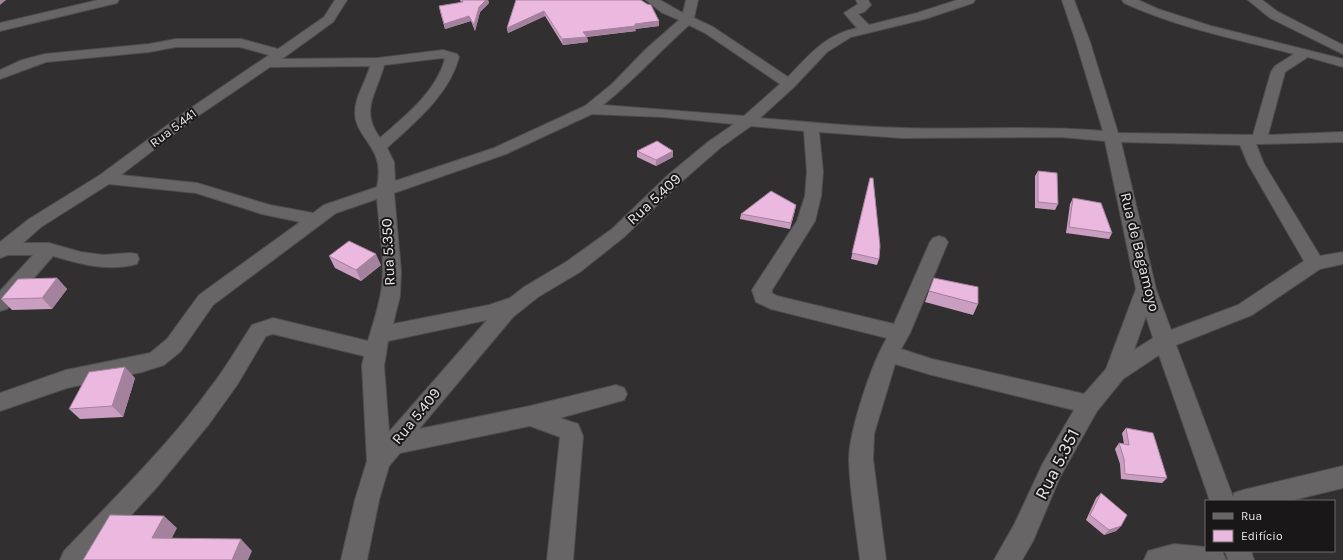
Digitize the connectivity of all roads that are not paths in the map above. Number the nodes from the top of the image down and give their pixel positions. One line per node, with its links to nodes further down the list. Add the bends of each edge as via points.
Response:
1 (112, 0): 11 (street)
2 (341, 0): 15 (street, Rua 5.441, via 329,19)
3 (652, 0): 10 (street)
4 (692, 0): 10 (street)
5 (862, 0): 12 (street, via 863,8 850,13)
6 (969, 0): 12 (street, Rua 5.409)
7 (1068, 0): 23 (street, Rua de Bagamoyo)
8 (1128, 0): 14 (street, via 1151,11 1200,27)
9 (1254, 0): 13 (street, via 1274,15)
10 (688, 19): 19 (street); 20 (street, via 617,87)
11 (0, 27)
12 (866, 30): 19 (street, Rua 5.409, via 834,40)
13 (1343, 50)
14 (1305, 53): 17 (street); 25 (street, via 1278,72 1261,127)
15 (272, 58): 16 (street); 18 (street, via 241,43 176,43 45,58 27,62); 27 (street, Rua 5.441, via 190,115)
16 (378, 62): 26 (street, Rua 5.350, via 363,98 362,116 368,132); 26 (street, via 443,54 452,57 451,66 443,80 403,125)
17 (1343, 63)
18 (0, 75)
19 (789, 84): 21 (street, Rua 5.409)
20 (590, 109): 21 (street); 28 (street, via 500,151)
21 (748, 121): 22 (street); 38 (street, Rua 5.409, via 714,145 674,179 618,233)
22 (811, 127): 23 (street, via 902,133 1061,132); 39 (street, via 815,172 813,196 806,221 762,290 763,297 771,302)
23 (1112, 137): 25 (street); 36 (street, Rua de Bagamoyo)
24 (1343, 137): 25 (street)
25 (1253, 140): 35 (street, via 1256,164)
26 (380, 146): 28 (street, Rua 5.350, via 386,161)
27 (106, 179): 29 (street, via 197,188 268,210); 32 (street, Rua 5.441, via 36,223)
28 (385, 191): 29 (street, via 330,209); 41 (street, Rua 5.350, via 392,271 390,306)
29 (315, 219): 45 (street, via 206,300 174,345 157,359 66,379)
30 (939, 242): 39 (street)
31 (49, 249): 32 (street); 34 (street, via 103,261); 37 (street)
32 (3, 250)
33 (1343, 258): 35 (street)
34 (130, 259)
35 (1315, 263): 40 (street, via 1245,310)
36 (1146, 289): 40 (street, Rua de Bagamoyo); 43 (street)
37 (0, 304)
38 (517, 304): 41 (street); 48 (street, Rua 5.409, via 482,337)
39 (900, 333): 42 (street)
40 (1165, 341): 43 (street); 50 (street, Rua de Bagamoyo)
41 (377, 343): 48 (street, Rua 5.350, via 373,373); 52 (street, via 273,326 259,330 200,418 166,460)
42 (888, 353): 46 (street, via 932,367); 55 (street, via 863,434 861,459)
43 (1115, 372): 46 (street, Rua 5.351)
44 (616, 394): 47 (street)
45 (0, 402)
46 (1089, 404): 56 (street, Rua 5.351, via 1051,471 1024,532)
47 (530, 416): 48 (street); 54 (street, via 570,431 572,436)
48 (386, 452): 53 (street, Rua 5.350, via 367,500)
49 (1343, 477): 51 (street)
50 (1222, 500)
51 (1247, 500)
52 (73, 560)
53 (354, 560)
54 (560, 560)
55 (873, 560)
56 (1007, 560)
57 (1157, 560): 58 (street, via 1174,557)
58 (1213, 560)

